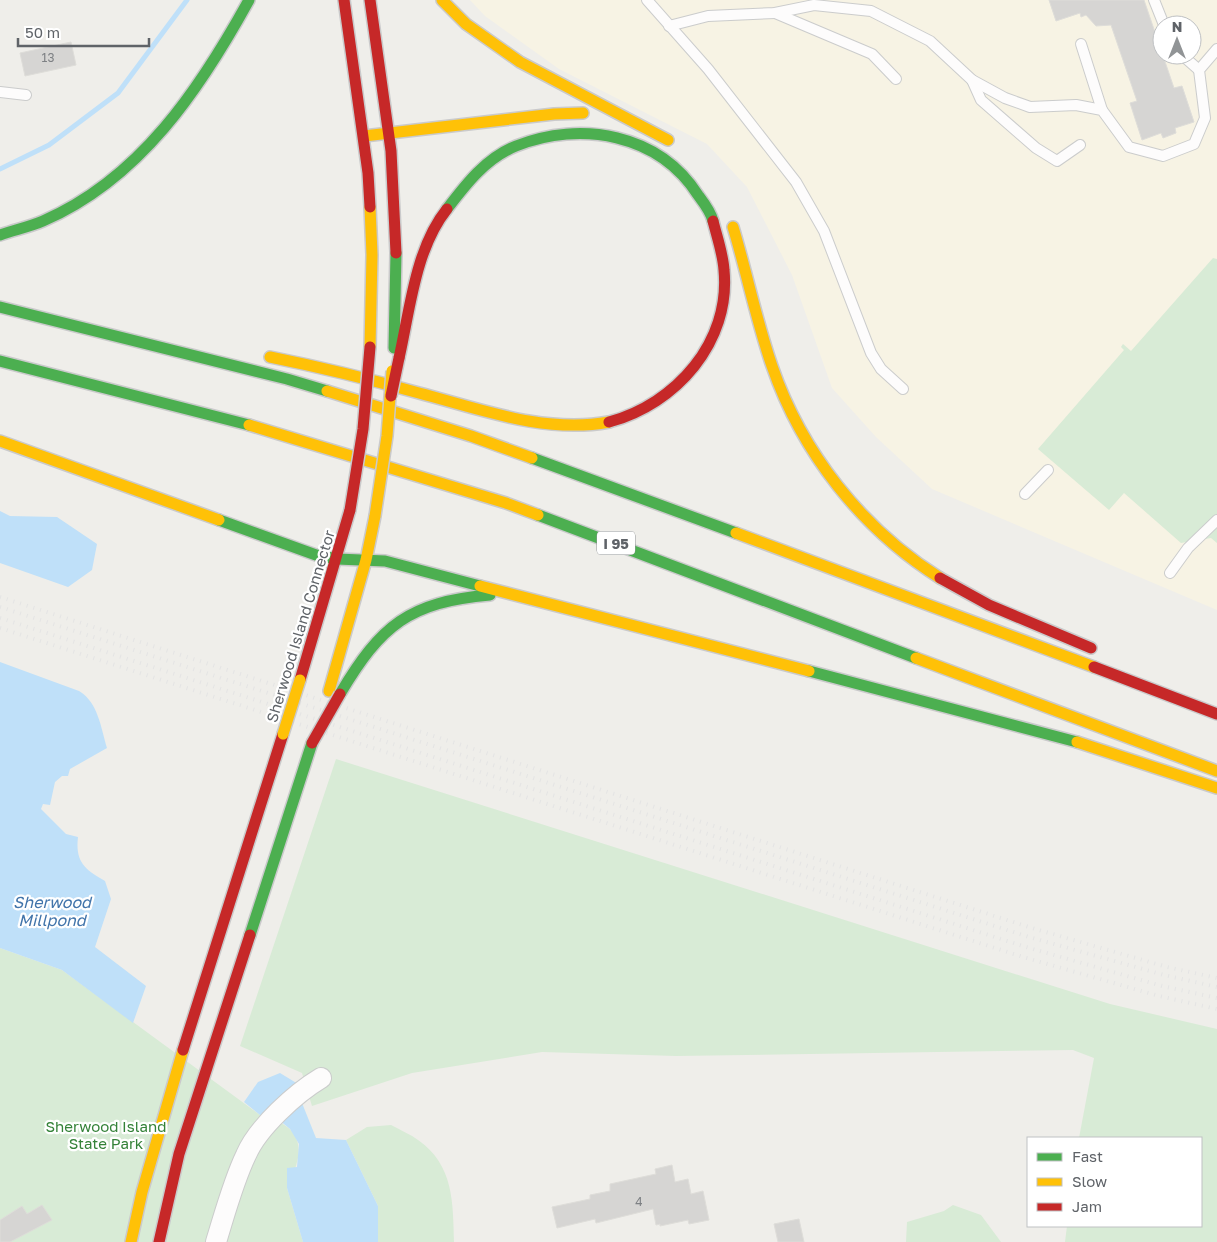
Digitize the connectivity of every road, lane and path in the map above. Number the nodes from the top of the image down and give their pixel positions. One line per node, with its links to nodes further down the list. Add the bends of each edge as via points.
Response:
1 (250, 0): 25 (main road, via 198,85 143,155 84,200 45,219)
2 (344, 0): 21 (main road, Sherwood Island Connector)
3 (370, 0): 20 (main road)
4 (442, 0): 19 (main road, via 480,34 520,61)
5 (647, 0): 9 (lane)
6 (1154, 0): 8 (lane)
7 (775, 13): 9 (lane, via 708,16); 14 (lane, via 872,54); 15 (lane, via 814,5 871,11 930,41)
8 (1160, 15)
9 (668, 26): 32 (lane, via 708,69 796,182 824,231 871,353)
10 (1081, 44): 18 (lane)
11 (1217, 49): 13 (lane)
12 (1193, 65): 13 (lane)
13 (1199, 70): 18 (lane, via 1205,118 1194,144 1163,156 1129,147)
14 (896, 80)
15 (972, 80): 18 (lane, via 1030,107 1076,105); 22 (lane, via 981,100 1036,148 1057,161)
16 (0, 92): 17 (lane)
17 (26, 95)
18 (1102, 110)
19 (641, 125): 20 (main road, via 574,112); 23 (main road)
20 (389, 133): 21 (main road); 30 (main road, via 396,247)
21 (364, 136): 37 (main road, Sherwood Island Connector, bridge, via 372,255 370,347 363,429 350,510)
22 (1080, 145)
23 (681, 150)
24 (729, 214): 41 (main road, via 759,329 778,386 812,450 842,489 896,546 935,575 980,600)
25 (0, 235)
26 (0, 307): 27 (main road)
27 (102, 331): 28 (main road); 43 (main road, via 348,396 531,456)
28 (204, 346)
29 (260, 356): 30 (main road, via 334,371 529,420 573,426 616,421 657,403 674,389 704,354 714,334 724,294 724,276 719,238 712,218 693,186 680,172 646,147 630,140 574,130 514,146 495,156 465,182 442,214 421,268)
30 (396, 357): 38 (main road, bridge)
31 (0, 361): 44 (main road, I 95, via 262,428 497,500)
32 (903, 389)
33 (0, 441): 37 (main road, via 300,549)
34 (1048, 470): 35 (lane)
35 (1025, 494)
36 (1217, 520): 39 (lane, via 1188,548)
37 (337, 559): 38 (main road); 47 (main road, Sherwood Island Connector, bridge, via 197,1002 142,1192)
38 (366, 560): 40 (main road, via 385,561); 42 (main road)
39 (1170, 573)
40 (507, 594): 42 (main road, via 448,600 413,612 373,642); 45 (main road, via 1012,725)
41 (1100, 651)
42 (334, 692): 48 (main road, bridge, via 312,743 180,1154)
43 (1217, 714)
44 (1217, 771)
45 (1217, 788)
46 (321, 1078): 49 (street, via 306,1087 270,1121 246,1153)
47 (131, 1242)
48 (159, 1242)
49 (216, 1242)

